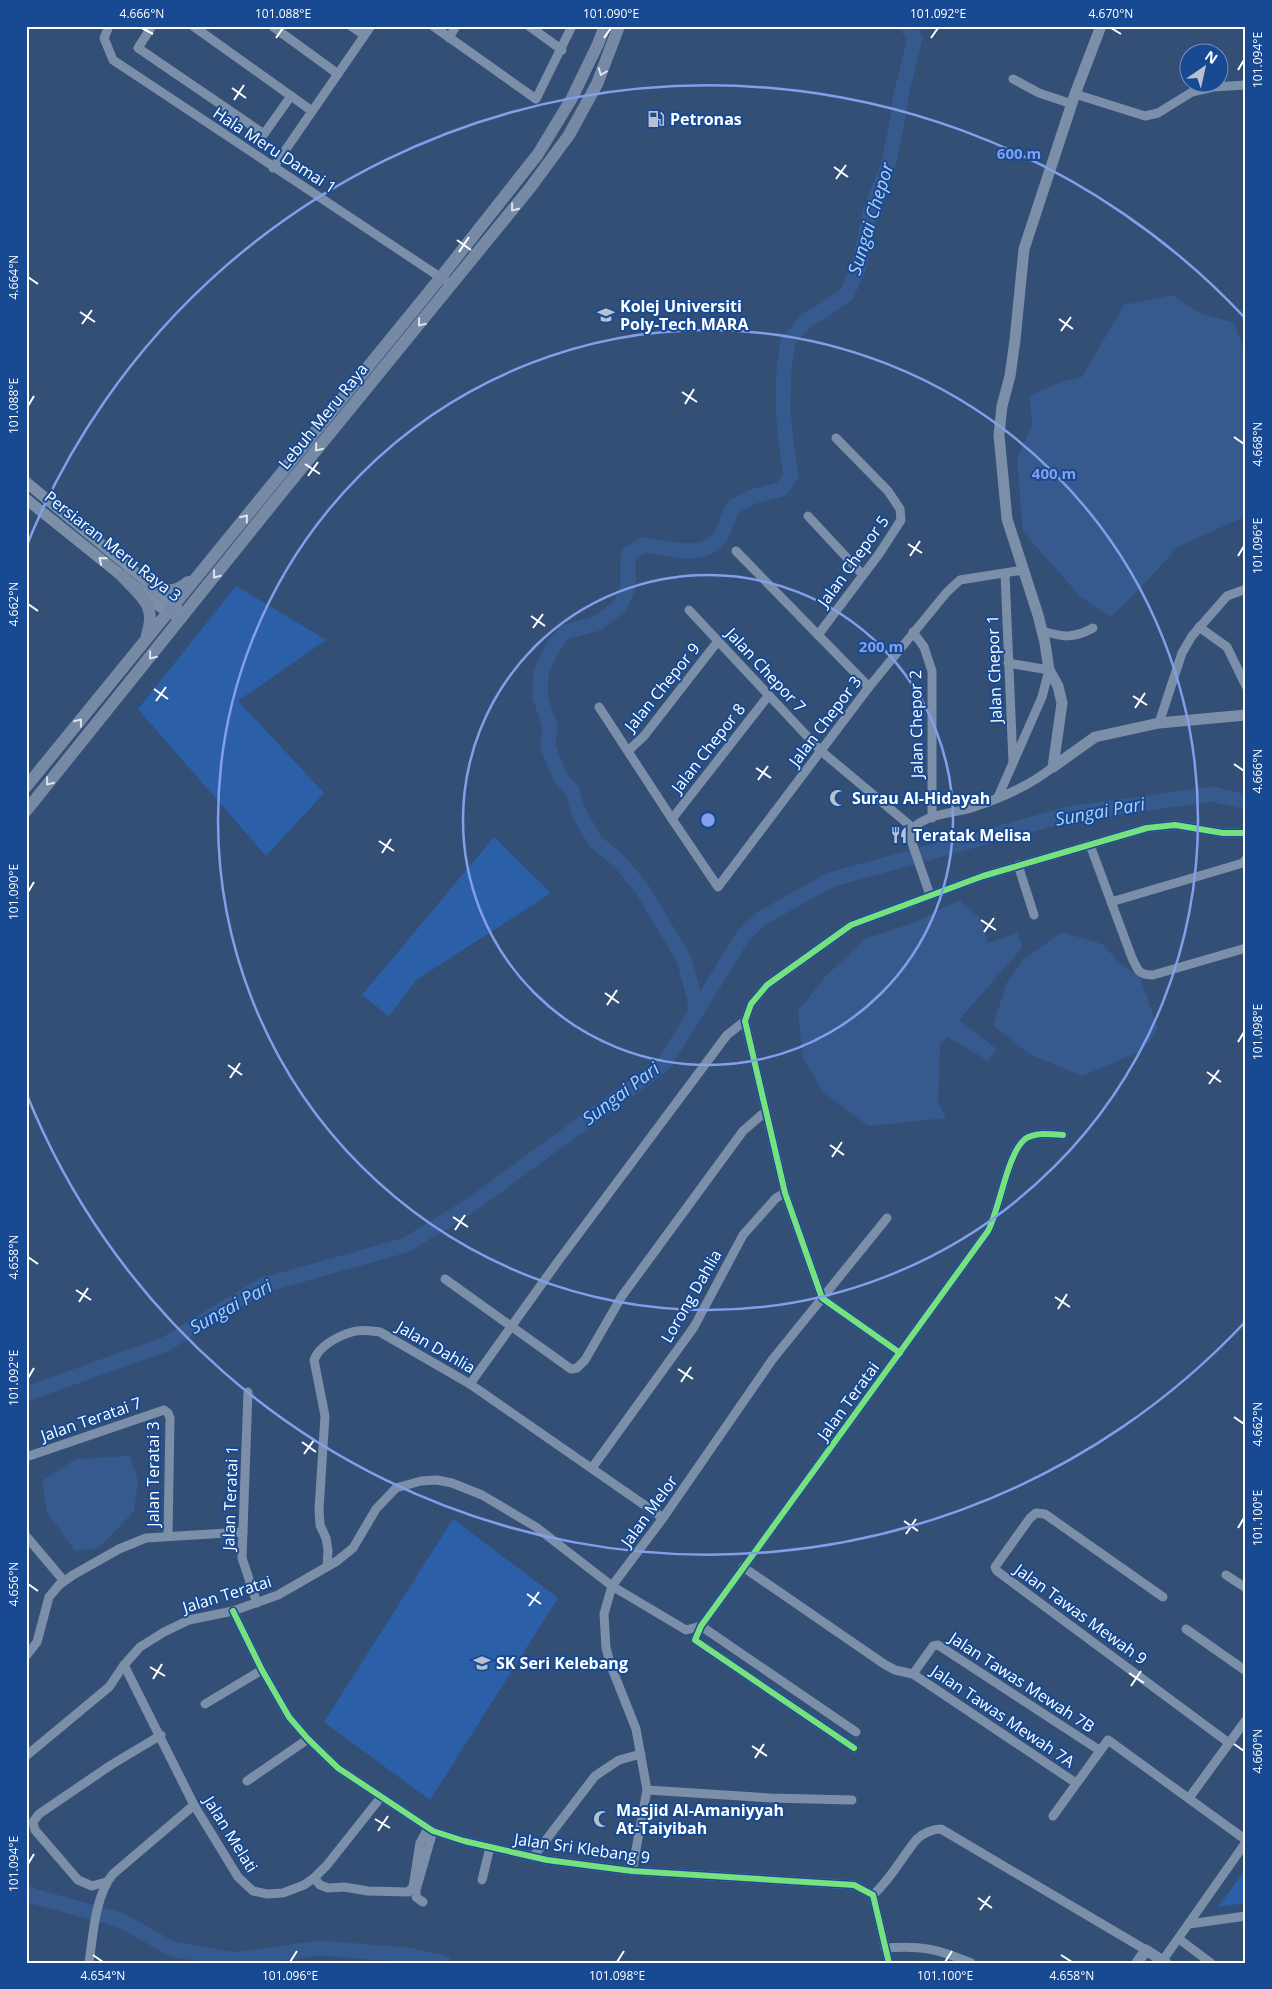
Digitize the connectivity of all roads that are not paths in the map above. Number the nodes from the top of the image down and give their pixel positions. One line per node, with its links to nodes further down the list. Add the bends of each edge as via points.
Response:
1 (109, 26): 23 (street, Hala Meru Damai 1, via 104,38 113,60)
2 (152, 26): 20 (street, via 138,48 264,134)
3 (192, 26): 20 (street)
4 (272, 26): 17 (street)
5 (351, 26): 14 (street)
6 (371, 26): 14 (street)
7 (433, 26): 15 (street)
8 (456, 26): 15 (street)
9 (529, 26): 16 (street)
10 (572, 26): 16 (street)
11 (605, 26): 24 (main road, Lebuh Meru Raya, via 572,98 542,147)
12 (619, 26): 25 (main road, Lebuh Meru Raya, one-way to 25, via 597,84 569,135)
13 (1101, 26): 21 (street)
14 (364, 35): 17 (street)
15 (449, 38): 16 (street, via 536,99)
16 (562, 50)
17 (338, 74): 22 (street)
18 (1013, 79): 21 (street, via 1039,93)
19 (1246, 85): 21 (street, via 1192,92 1158,113 1145,116)
20 (291, 96): 22 (street)
21 (1073, 99): 32 (street, via 1024,249 1014,348 999,434 1007,519)
22 (312, 112): 23 (street)
23 (273, 168): 24 (street, Hala Meru Damai 1)
24 (441, 277): 25 (street, Hala Meru Damai 1); 31 (main road, Lebuh Meru Raya, one-way to 24)
25 (452, 285): 40 (main road, Lebuh Meru Raya, one-way to 40)
26 (836, 438): 33 (street, Jalan Chepor 5, via 888,491 900,509 901,520 897,528)
27 (26, 482): 36 (street, Persiaran Meru Raya 3)
28 (26, 498): 35 (street, Persiaran Meru Raya 3, one-way to 28)
29 (808, 516): 33 (street)
30 (736, 551): 45 (street)
31 (203, 570): 36 (main road, via 178,590 169,592); 38 (main road, Lebuh Meru Raya)
32 (1023, 570): 34 (street, Jalan Chepor 3); 43 (street)
33 (862, 574): 45 (street, Jalan Chepor 5)
34 (1005, 574): 44 (street, Jalan Chepor 3, via 960,580); 48 (street, Jalan Chepor 1)
35 (122, 576): 38 (street, Persiaran Meru Raya 3); 46 (main road, via 151,612)
36 (150, 584): 38 (street, Persiaran Meru Raya 3)
37 (1246, 589): 42 (street, via 1227,596)
38 (171, 609): 40 (street, Persiaran Meru Raya 3); 46 (main road, Lebuh Meru Raya)
39 (689, 610): 47 (street, Jalan Chepor 7)
40 (182, 618): 62 (main road, Lebuh Meru Raya, one-way to 62)
41 (1093, 628): 43 (street, via 1067,637)
42 (1199, 628): 50 (street, via 1226,648); 55 (street, via 1182,653)
43 (1042, 631): 49 (street)
44 (913, 632): 51 (street, Jalan Chepor 3); 63 (street, Jalan Chepor 2, via 924,648 932,671)
45 (818, 635): 51 (street)
46 (146, 640): 60 (main road, Lebuh Meru Raya, one-way to 46)
47 (718, 641): 52 (street, Jalan Chepor 7); 56 (street, Jalan Chepor 9, via 644,736)
48 (1008, 663): 49 (street); 58 (street, Jalan Chepor 1)
49 (1049, 670): 58 (street, Jalan Chepor 1, via 1042,697); 59 (street, via 1058,686 1062,703)
50 (1246, 686)
51 (869, 687): 57 (street, Jalan Chepor 3)
52 (769, 695): 57 (street, Jalan Chepor 7); 64 (street, Jalan Chepor 8)
53 (599, 707): 56 (street)
54 (1246, 715): 55 (street)
55 (1159, 723): 59 (street, via 1095,737)
56 (628, 750): 64 (street)
57 (821, 752): 64 (street, Jalan Chepor 3, via 718,887); 65 (street, Jalan Chepor 7)
58 (1013, 762): 61 (street, Jalan Chepor 1)
59 (1053, 766): 61 (street, via 1032,782)
60 (26, 787)
61 (998, 797): 63 (street)
62 (26, 811)
63 (932, 818): 65 (street)
64 (672, 819)
65 (913, 828): 70 (street, via 911,840)
66 (1246, 833): 67 (street, via 1162,826)
67 (1090, 845): 69 (street); 71 (street)
68 (1246, 859): 71 (street, via 1243,863)
69 (1018, 865): 70 (street); 72 (street)
70 (930, 895): 74 (street, via 864,919 840,932 760,992)
71 (1111, 902): 73 (street, via 1132,958 1144,975)
72 (1034, 915)
73 (1246, 948)
74 (745, 1021): 75 (street); 81 (street, via 727,1035)
75 (765, 1112): 77 (street); 81 (street, via 743,1131 726,1154 622,1296 585,1360 577,1368 571,1369)
76 (1063, 1135): 82 (street, Jalan Teratai, via 1041,1134 1026,1139 1013,1156 994,1221)
77 (785, 1193): 80 (street); 87 (street, Lorong Dahlia, via 776,1198 743,1235 694,1327)
78 (887, 1218): 80 (street, Jalan Melor)
79 (445, 1279): 81 (street)
80 (822, 1298): 82 (street); 88 (street, Jalan Melor, via 772,1360)
81 (512, 1327): 83 (street)
82 (900, 1353): 93 (street, Jalan Teratai)
83 (470, 1384): 87 (street, Jalan Dahlia); 92 (street, Jalan Dahlia, via 380,1332 351,1332 316,1353 315,1370 325,1416 319,1509 328,1550)
84 (248, 1392): 89 (street, Jalan Teratai 1)
85 (166, 1412): 86 (street, Jalan Teratai 7, via 157,1411); 91 (street, Jalan Teratai 3, via 170,1418)
86 (26, 1457)
87 (592, 1468): 88 (street, Jalan Dahlia)
88 (663, 1518): 96 (street, Jalan Melor)
89 (243, 1532): 91 (street); 99 (street, Jalan Teratai 1, via 243,1563)
90 (26, 1536): 95 (street)
91 (168, 1536): 95 (street, via 146,1538)
92 (327, 1567): 96 (street, Jalan Teratai, via 353,1548 376,1509 396,1488 437,1480 482,1495 520,1517); 99 (street, Jalan Teratai)
93 (744, 1567): 101 (street, Jalan Teratai); 107 (street, Jalan Tawas Mewah 7A, via 884,1664)
94 (1226, 1575): 97 (street)
95 (64, 1581): 103 (street, via 49,1597 37,1642)
96 (612, 1586): 101 (street, Jalan Teratai, via 686,1630); 116 (street, Jalan Melor, via 604,1614 606,1648 636,1729)
97 (1246, 1588)
98 (1163, 1598): 113 (street, Jalan Tawas Mewah 9, via 1045,1514 1036,1513 1030,1518 995,1567 996,1571)
99 (257, 1603): 100 (street, Jalan Teratai)
100 (233, 1611): 104 (street, Jalan Teratai, via 189,1620 164,1632 140,1647); 105 (street, Jalan Sri Klebang 9)
101 (701, 1626): 110 (street); 114 (street, via 696,1640)
102 (1186, 1629): 106 (street)
103 (26, 1656)
104 (124, 1665): 111 (street, Jalan Melati); 117 (street, Jalan Teratai, via 108,1687)
105 (262, 1670): 108 (street); 112 (street, Jalan Sri Klebang 9, via 289,1717)
106 (1246, 1671)
107 (913, 1674): 115 (street, Jalan Tawas Mewah 7B, via 933,1646 938,1645); 119 (street, Jalan Tawas Mewah 7A)
108 (205, 1704)
109 (1246, 1720): 113 (street)
110 (856, 1732)
111 (160, 1735): 124 (street, Jalan Melati); 133 (street, via 39,1814 33,1822 35,1830 78,1880 92,1886)
112 (308, 1739): 118 (street); 121 (street, Jalan Sri Klebang 9, via 338,1768)
113 (1229, 1743): 122 (street)
114 (854, 1748)
115 (1099, 1750): 119 (street); 122 (street, via 1108,1740)
116 (641, 1754): 120 (street, Jalan Melor); 129 (street, via 620,1760 595,1776)
117 (26, 1756)
118 (247, 1781)
119 (1076, 1782): 125 (street)
120 (647, 1790): 123 (street); 130 (street, Jalan Melor)
121 (381, 1797): 126 (street, Jalan Sri Klebang 9); 131 (street, Jalan Melati)
122 (1188, 1798): 127 (street)
123 (852, 1800)
124 (194, 1805): 131 (street, Jalan Melati, via 238,1877 249,1888 267,1894 283,1893); 133 (street)
125 (1053, 1816)
126 (431, 1830): 128 (street, Jalan Sri Klebang 9); 131 (street, via 420,1843 413,1887 408,1892 325,1887); 135 (street, via 416,1890 416,1897)
127 (1246, 1841): 137 (street)
128 (490, 1847): 129 (street, Jalan Sri Klebang 9); 132 (street)
129 (533, 1857): 130 (street, Jalan Sri Klebang 9)
130 (632, 1871): 134 (street, Jalan Sri Klebang 9, via 854,1885)
131 (314, 1878)
132 (482, 1880)
133 (106, 1882): 143 (street)
134 (872, 1895): 139 (street); 140 (street, via 918,1838 942,1829)
135 (423, 1902)
136 (1246, 1916): 137 (street)
137 (1189, 1924): 138 (street)
138 (1179, 1939): 142 (street); 146 (street)
139 (886, 1948): 141 (street); 144 (street, via 919,1946)
140 (1146, 1950): 142 (street); 145 (street)
141 (888, 1961)
142 (1164, 1962)
143 (89, 1963)
144 (971, 1963)
145 (1137, 1963)
146 (1211, 1963)

